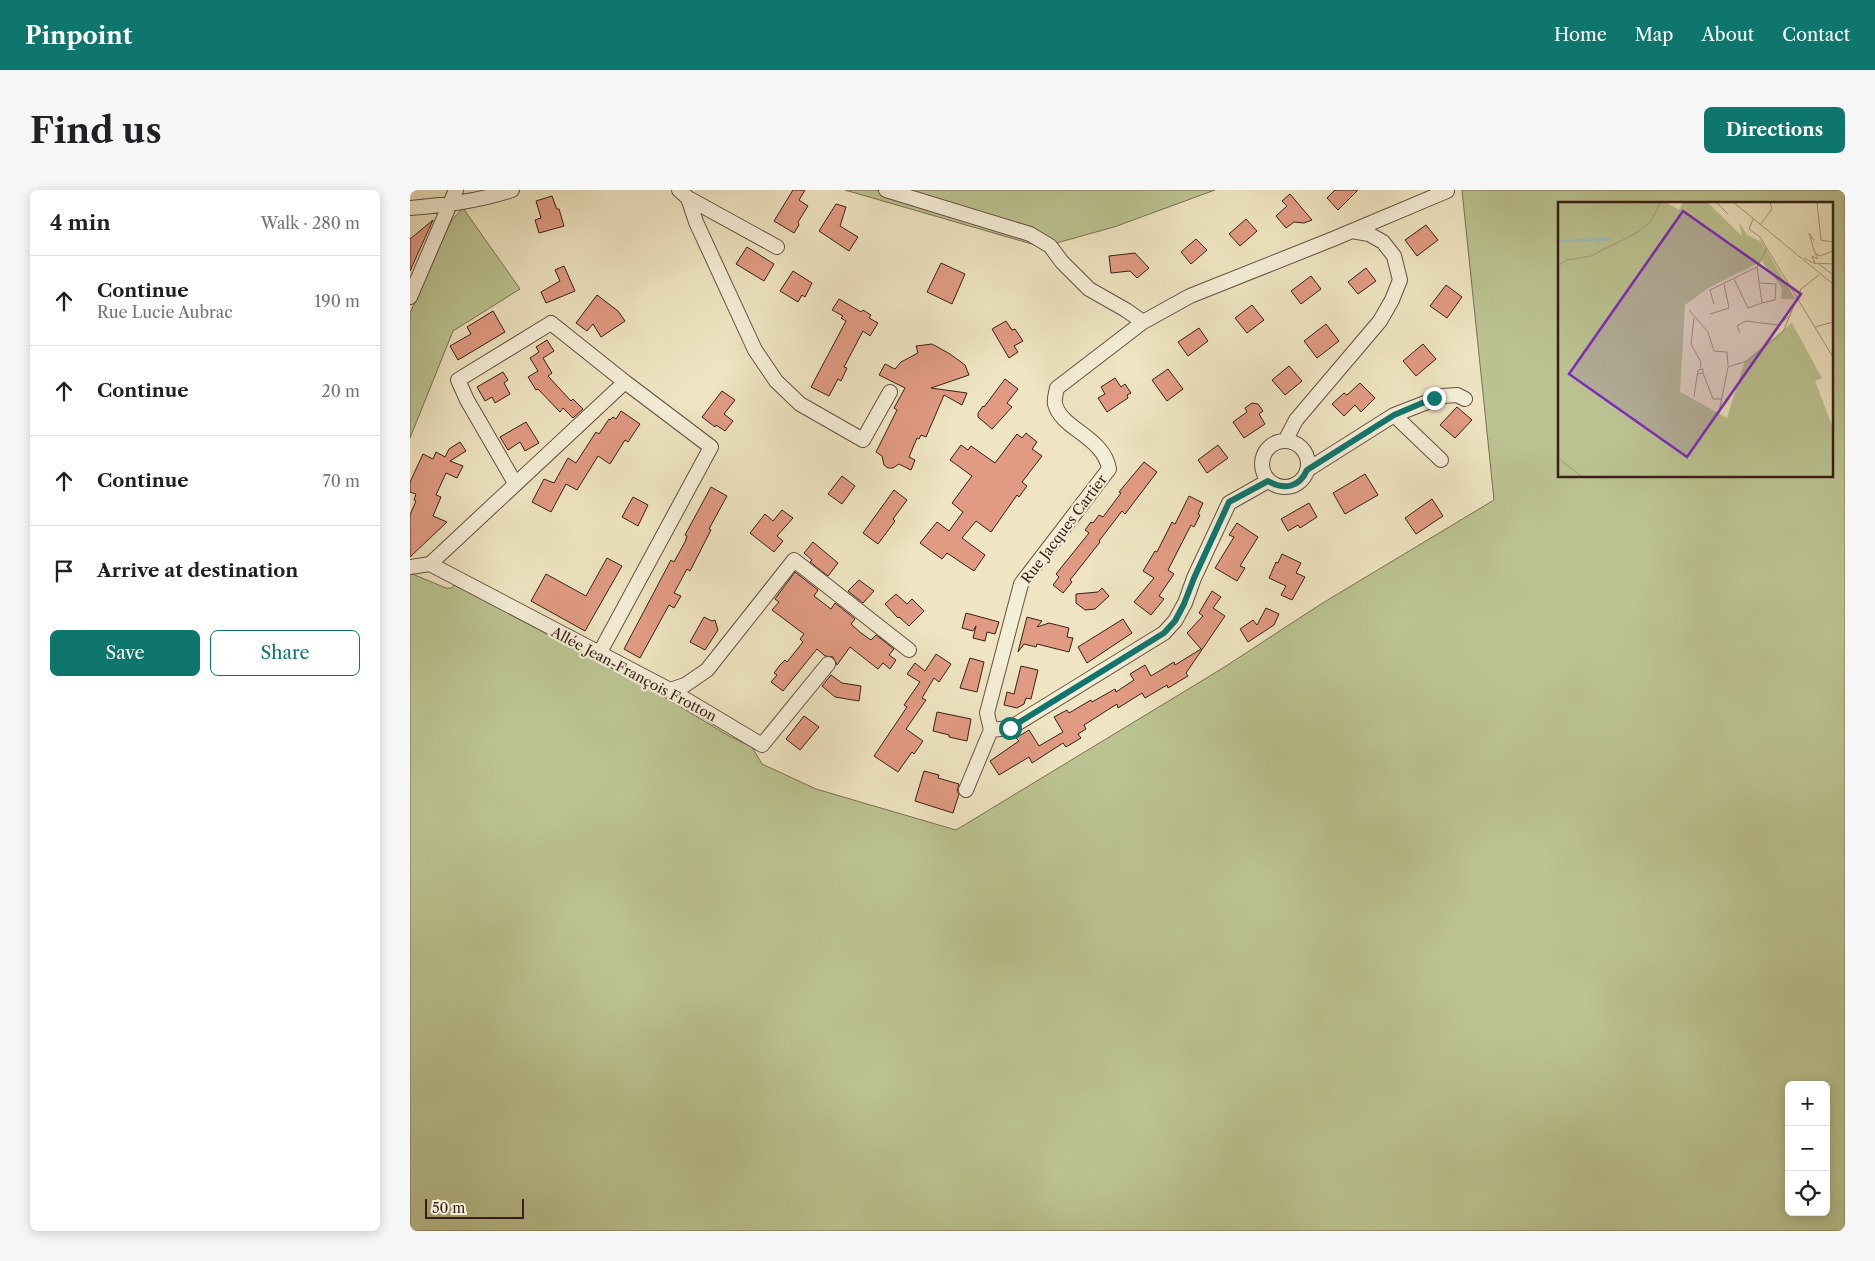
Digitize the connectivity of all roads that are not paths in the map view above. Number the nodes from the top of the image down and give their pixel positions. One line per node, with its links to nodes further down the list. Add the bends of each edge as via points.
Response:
1 (456, 190): 6 (street)
2 (512, 190): 6 (street, via 484,199)
3 (886, 190): 11 (street, via 1030,234 1050,246 1089,289)
4 (1447, 191): 8 (street)
5 (683, 194): 9 (street); 13 (street, via 755,350 776,381 800,404 864,440)
6 (451, 204): 7 (street); 10 (street)
7 (410, 208)
8 (1352, 231): 11 (street, via 1190,296); 16 (street, via 1369,234 1383,242 1394,256 1400,280 1380,321 1296,420)
9 (777, 247)
10 (410, 297)
11 (1143, 322): 27 (street, Rue Jacques Cartier, via 1057,388 1054,402 1059,414 1102,450 1109,470 1021,584 987,713)
12 (625, 382): 20 (street); 20 (street, via 551,323 458,380); 24 (street, via 711,448)
13 (890, 392)
14 (1465, 399): 15 (street, via 1457,395 1443,396)
15 (1394, 415): 17 (street); 18 (street)
16 (1285, 441): 18 (street, via 1302,448 1308,462); 19 (street, via 1274,444 1264,453 1262,470)
17 (1442, 460)
18 (1307, 470): 19 (street, via 1299,482 1288,487)
19 (1268, 481): 27 (street, via 1229,502 1184,604 1164,633 1010,728)
20 (515, 483): 21 (street)
21 (430, 564): 22 (street); 24 (street, Allée Jean-François Frotton)
22 (410, 568)
23 (909, 650): 26 (street, via 794,560 707,670 685,685)
24 (599, 654): 26 (street, Allée Jean-François Frotton)
25 (828, 664): 26 (street, Allée Jean-François Frotton, via 762,745)
26 (670, 690)
27 (992, 730): 28 (street)
28 (966, 790)

